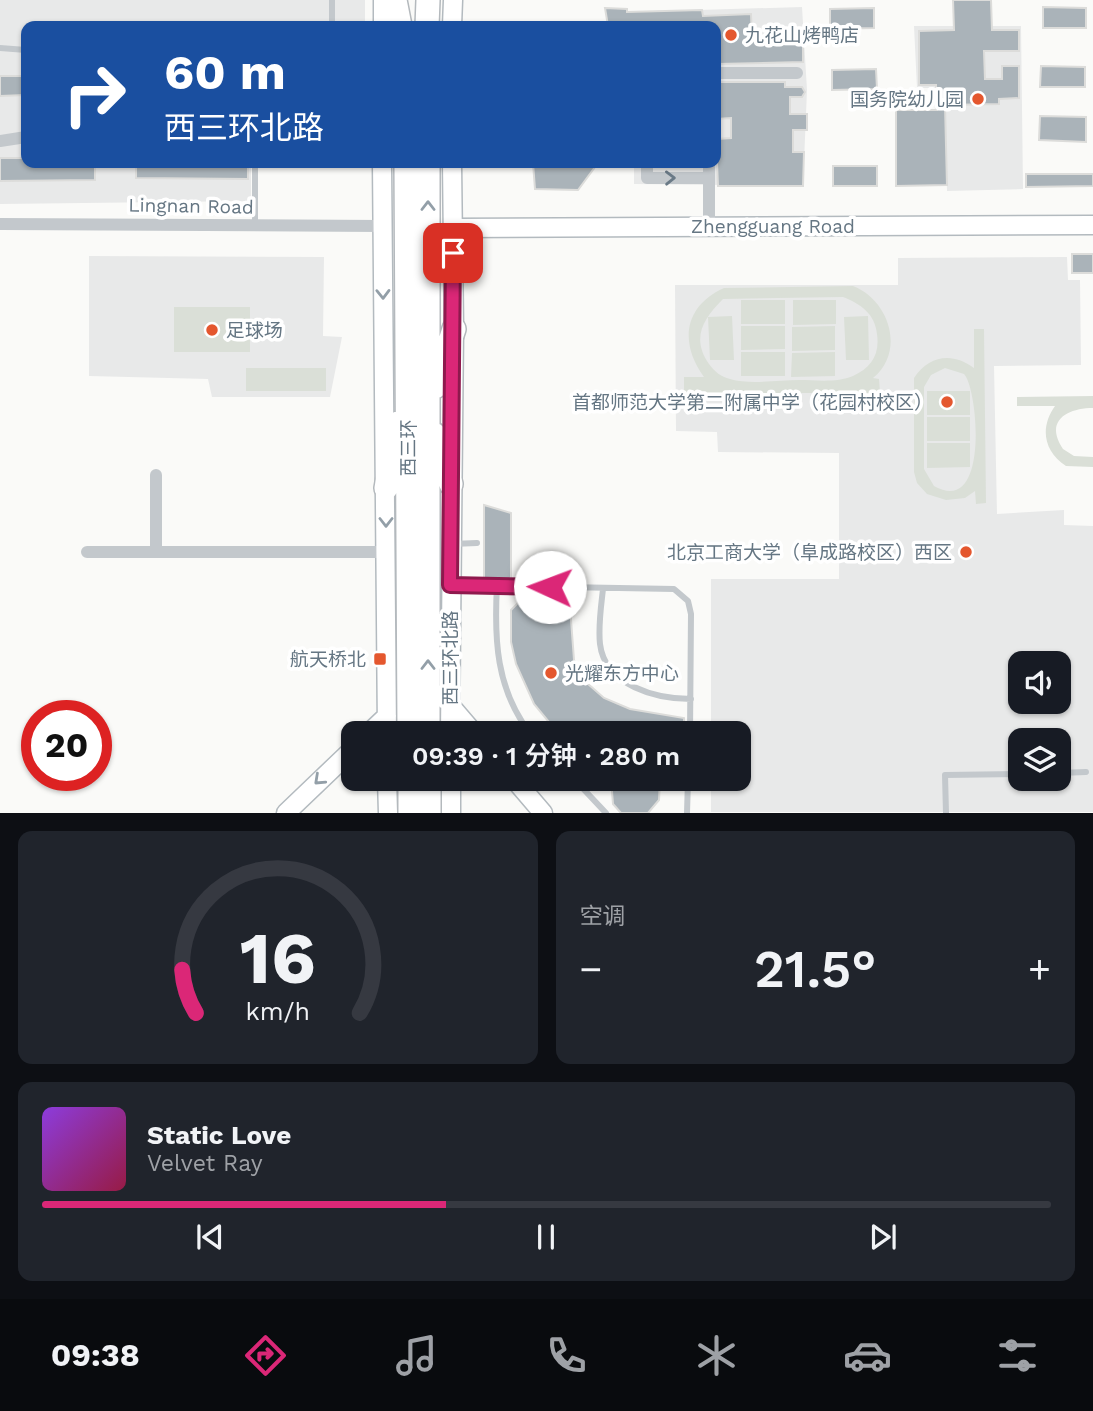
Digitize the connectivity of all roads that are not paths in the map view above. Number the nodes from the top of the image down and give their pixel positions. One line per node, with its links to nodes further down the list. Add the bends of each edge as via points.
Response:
1 (332, 0): 6 (lane)
2 (383, 0): 7 (street)
3 (395, 0): 8 (highway)
4 (407, 0): 9 (highway)
5 (453, 0): 10 (street)
6 (332, 21)
7 (383, 21)
8 (399, 21)
9 (406, 21)
10 (453, 21)
11 (0, 48): 12 (lane)
12 (21, 50)
13 (721, 73): 14 (street)
14 (797, 73)
15 (21, 139): 16 (street)
16 (0, 141)
17 (255, 168): 27 (lane)
18 (382, 168): 28 (street)
19 (406, 168): 32 (highway, 西三环)
20 (428, 168): 33 (highway, 西三环, one-way to 20)
21 (452, 168): 30 (street, 西三环北路)
22 (647, 168): 24 (street, one-way to 24, via 647,178)
23 (709, 168): 24 (street)
24 (709, 178): 29 (street)
25 (0, 224): 27 (street, Lingnan Road)
26 (1093, 225): 29 (street, Zhengguang Road)
27 (255, 226): 28 (street, Lingnan Road)
28 (382, 226): 36 (street, one-way to 36)
29 (709, 227): 30 (street, Zhengguang Road)
30 (453, 228): 31 (street, 西三环北路)
31 (454, 329): 33 (highway); 35 (street, 西三环北路)
32 (408, 365): 36 (highway); 38 (highway, 西三环)
33 (428, 410): 35 (highway); 38 (highway, 西三环)
34 (156, 475): 40 (street)
35 (451, 484): 39 (street, 西三环北路)
36 (386, 488): 42 (street, one-way to 42)
37 (477, 543): 39 (lane)
38 (417, 544): 49 (highway, 西三环); 50 (highway, 西三环, one-way to 38)
39 (450, 544): 43 (street, 西三环北路)
40 (156, 551): 41 (street); 42 (street)
41 (87, 552)
42 (386, 552): 48 (street)
43 (450, 585): 44 (lane); 47 (street, 西三环北路)
44 (497, 585): 45 (lane); 53 (lane, via 498,661 507,692)
45 (603, 589): 46 (lane, via 600,647 610,667 628,684 652,695); 46 (lane, via 674,589 688,601)
46 (691, 699): 54 (lane)
47 (450, 705): 51 (street, 西三环北路); 52 (street)
48 (387, 721)
49 (410, 721)
50 (427, 721)
51 (450, 721)
52 (464, 721)
53 (523, 721)
54 (690, 721)
55 (341, 760): 66 (street, one-way to 66)
56 (1086, 772): 57 (lane)
57 (1071, 773)
58 (1008, 774): 74 (lane, via 946,775)
59 (387, 791): 67 (street)
60 (410, 791): 68 (highway)
61 (429, 791): 69 (highway)
62 (451, 791): 70 (street)
63 (524, 791): 71 (street)
64 (585, 791): 72 (lane)
65 (688, 791): 73 (lane)
66 (286, 813)
67 (388, 813)
68 (410, 813)
69 (429, 813)
70 (451, 813)
71 (543, 813)
72 (606, 813)
73 (687, 813)
74 (946, 813)

